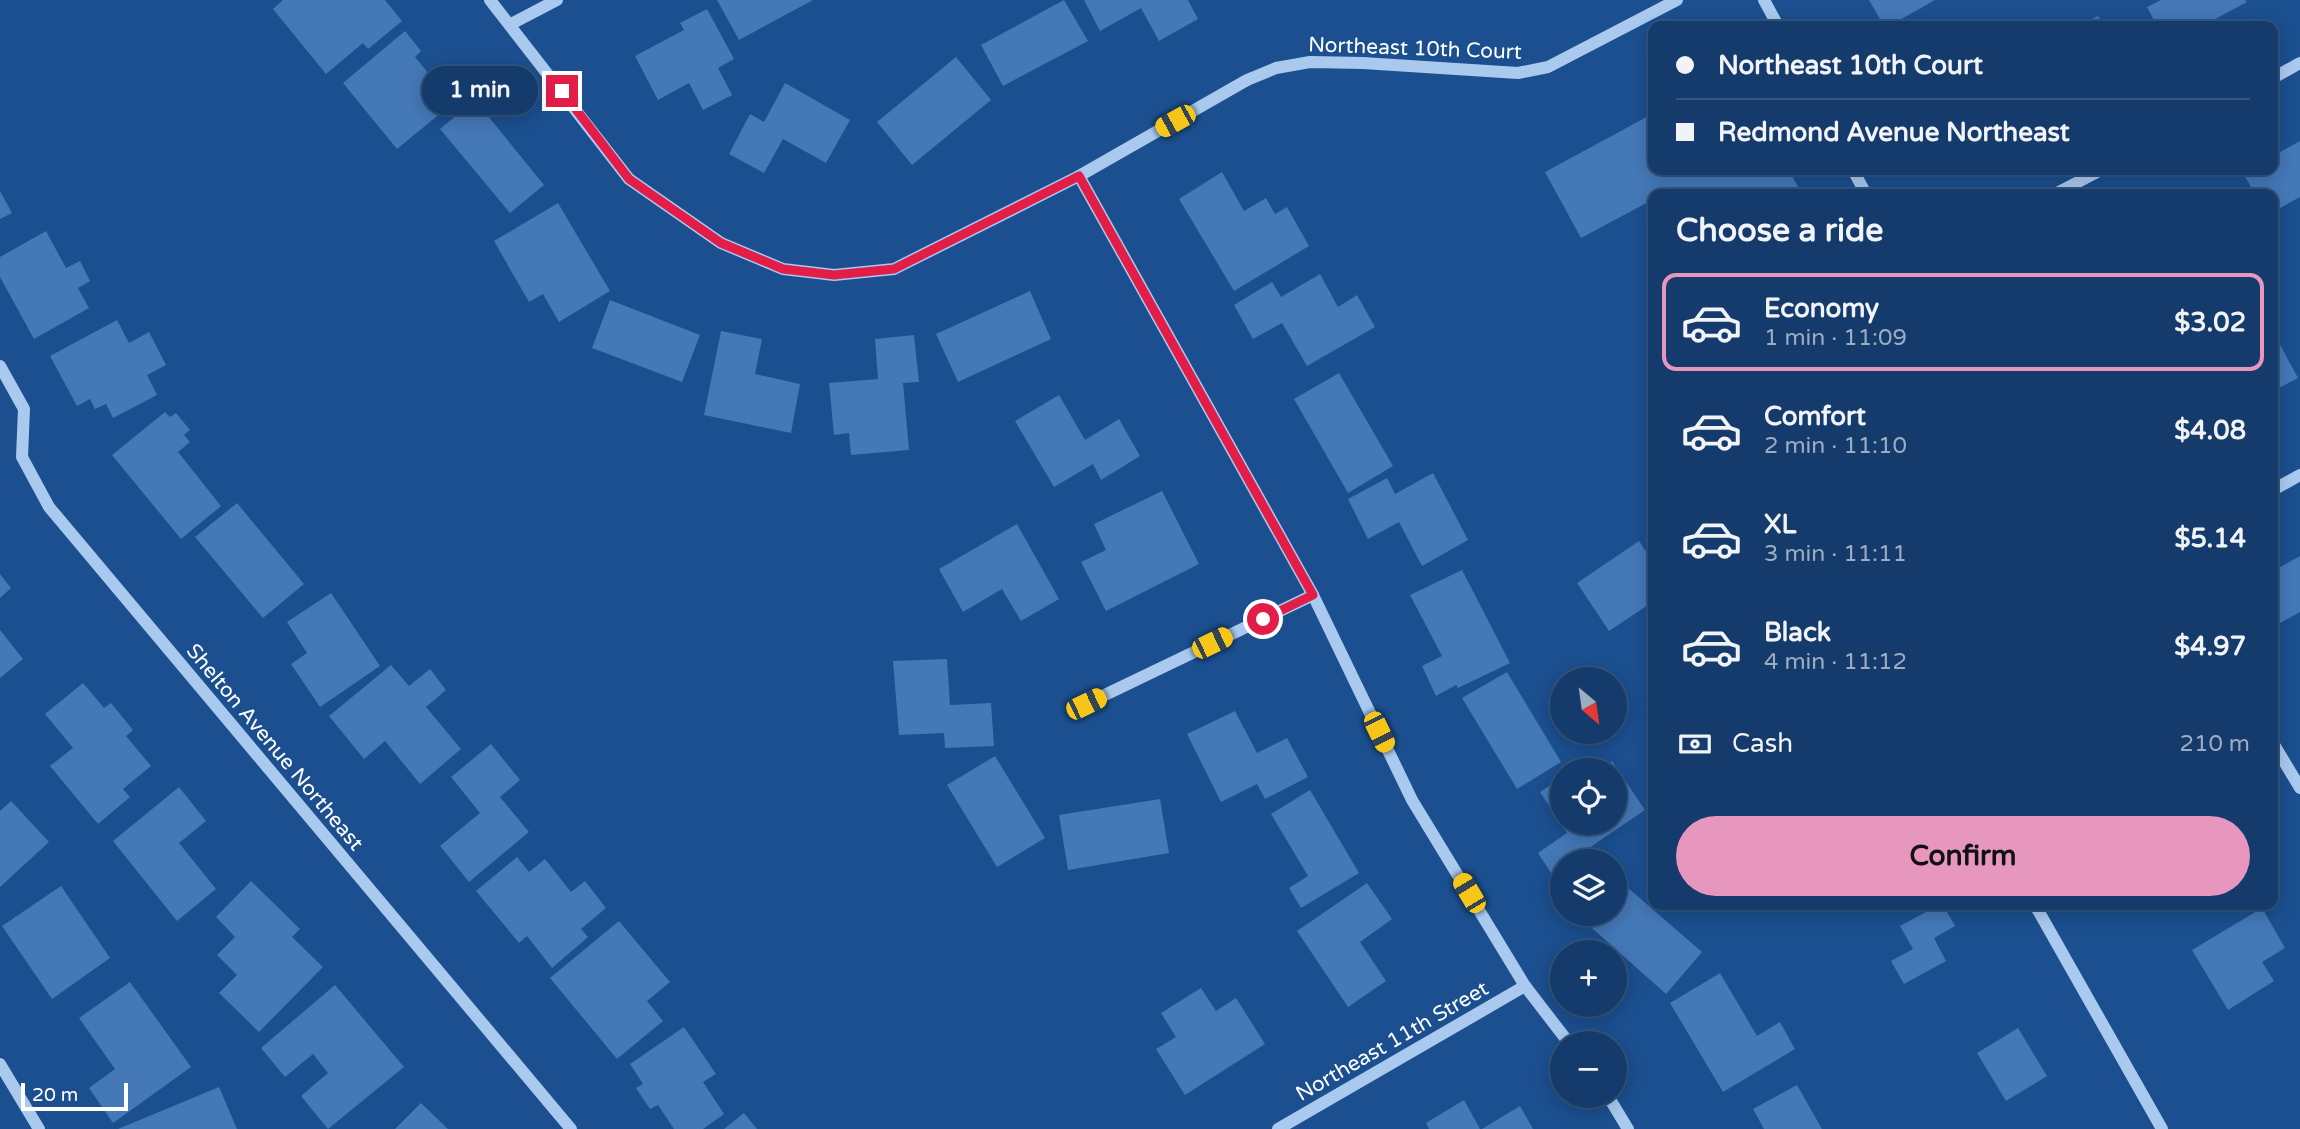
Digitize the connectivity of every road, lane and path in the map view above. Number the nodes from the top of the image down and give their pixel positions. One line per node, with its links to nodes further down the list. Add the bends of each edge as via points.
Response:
1 (491, 0): 6 (street, Northeast 10th Court)
2 (557, 0): 6 (street)
3 (1677, 0): 10 (street, Northeast 10th Court, via 1548,67 1518,74 1323,62 1276,68)
4 (1764, 0): 5 (street)
5 (1775, 21)
6 (511, 24): 10 (street, Northeast 10th Court, via 629,179 721,243 783,269 834,275 894,269)
7 (2300, 63): 8 (street)
8 (2278, 75)
9 (2091, 175): 11 (street)
10 (1079, 176): 15 (street)
11 (2065, 189)
12 (0, 366): 25 (street, Shelton Avenue Northeast, via 24,409 22,457 49,507)
13 (2300, 475): 14 (street)
14 (2278, 487)
15 (1313, 595): 16 (street); 20 (street, via 1412,800)
16 (1086, 704)
17 (2278, 751): 18 (street)
18 (2300, 788)
19 (2038, 910): 28 (street)
20 (1525, 986): 21 (street); 26 (street, Northeast 11th Street)
21 (1560, 1031)
22 (0, 1064): 24 (street)
23 (1615, 1108): 27 (street)
24 (39, 1129)
25 (570, 1129)
26 (1278, 1129)
27 (1628, 1129)
28 (2162, 1129)

